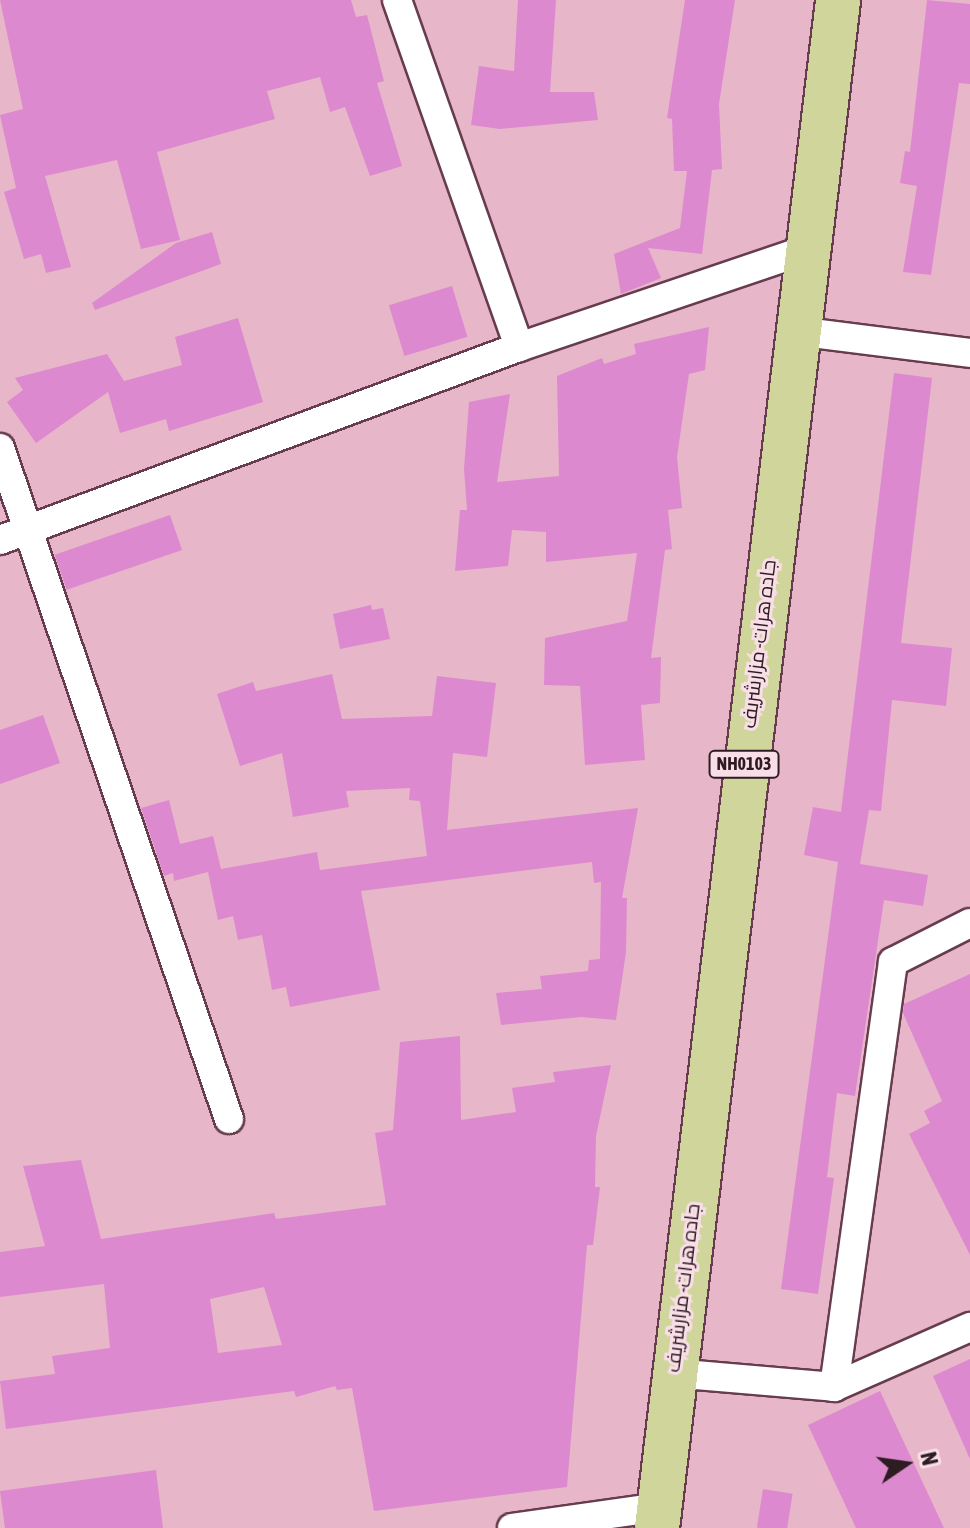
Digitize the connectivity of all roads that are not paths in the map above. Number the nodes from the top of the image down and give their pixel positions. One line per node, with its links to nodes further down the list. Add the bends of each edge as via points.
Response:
1 (397, 0): 5 (street)
2 (838, 0): 3 (highway, جاده هرات- مزارشریف / NH0103)
3 (806, 250): 4 (highway, جاده هرات- مزارشریف / NH0103); 5 (street)
4 (796, 331): 6 (street); 13 (highway, جاده هرات- مزارشریف / NH0103)
5 (519, 347): 8 (street)
6 (970, 353)
7 (0, 448): 8 (street)
8 (29, 530): 9 (street); 11 (street)
9 (0, 540)
10 (970, 923): 14 (street, via 893,962)
11 (229, 1119)
12 (970, 1327): 14 (street)
13 (672, 1373): 14 (street); 15 (highway, جاده هرات- مزارشریف / NH0103)
14 (834, 1387)
15 (658, 1518): 16 (street)
16 (512, 1528)

